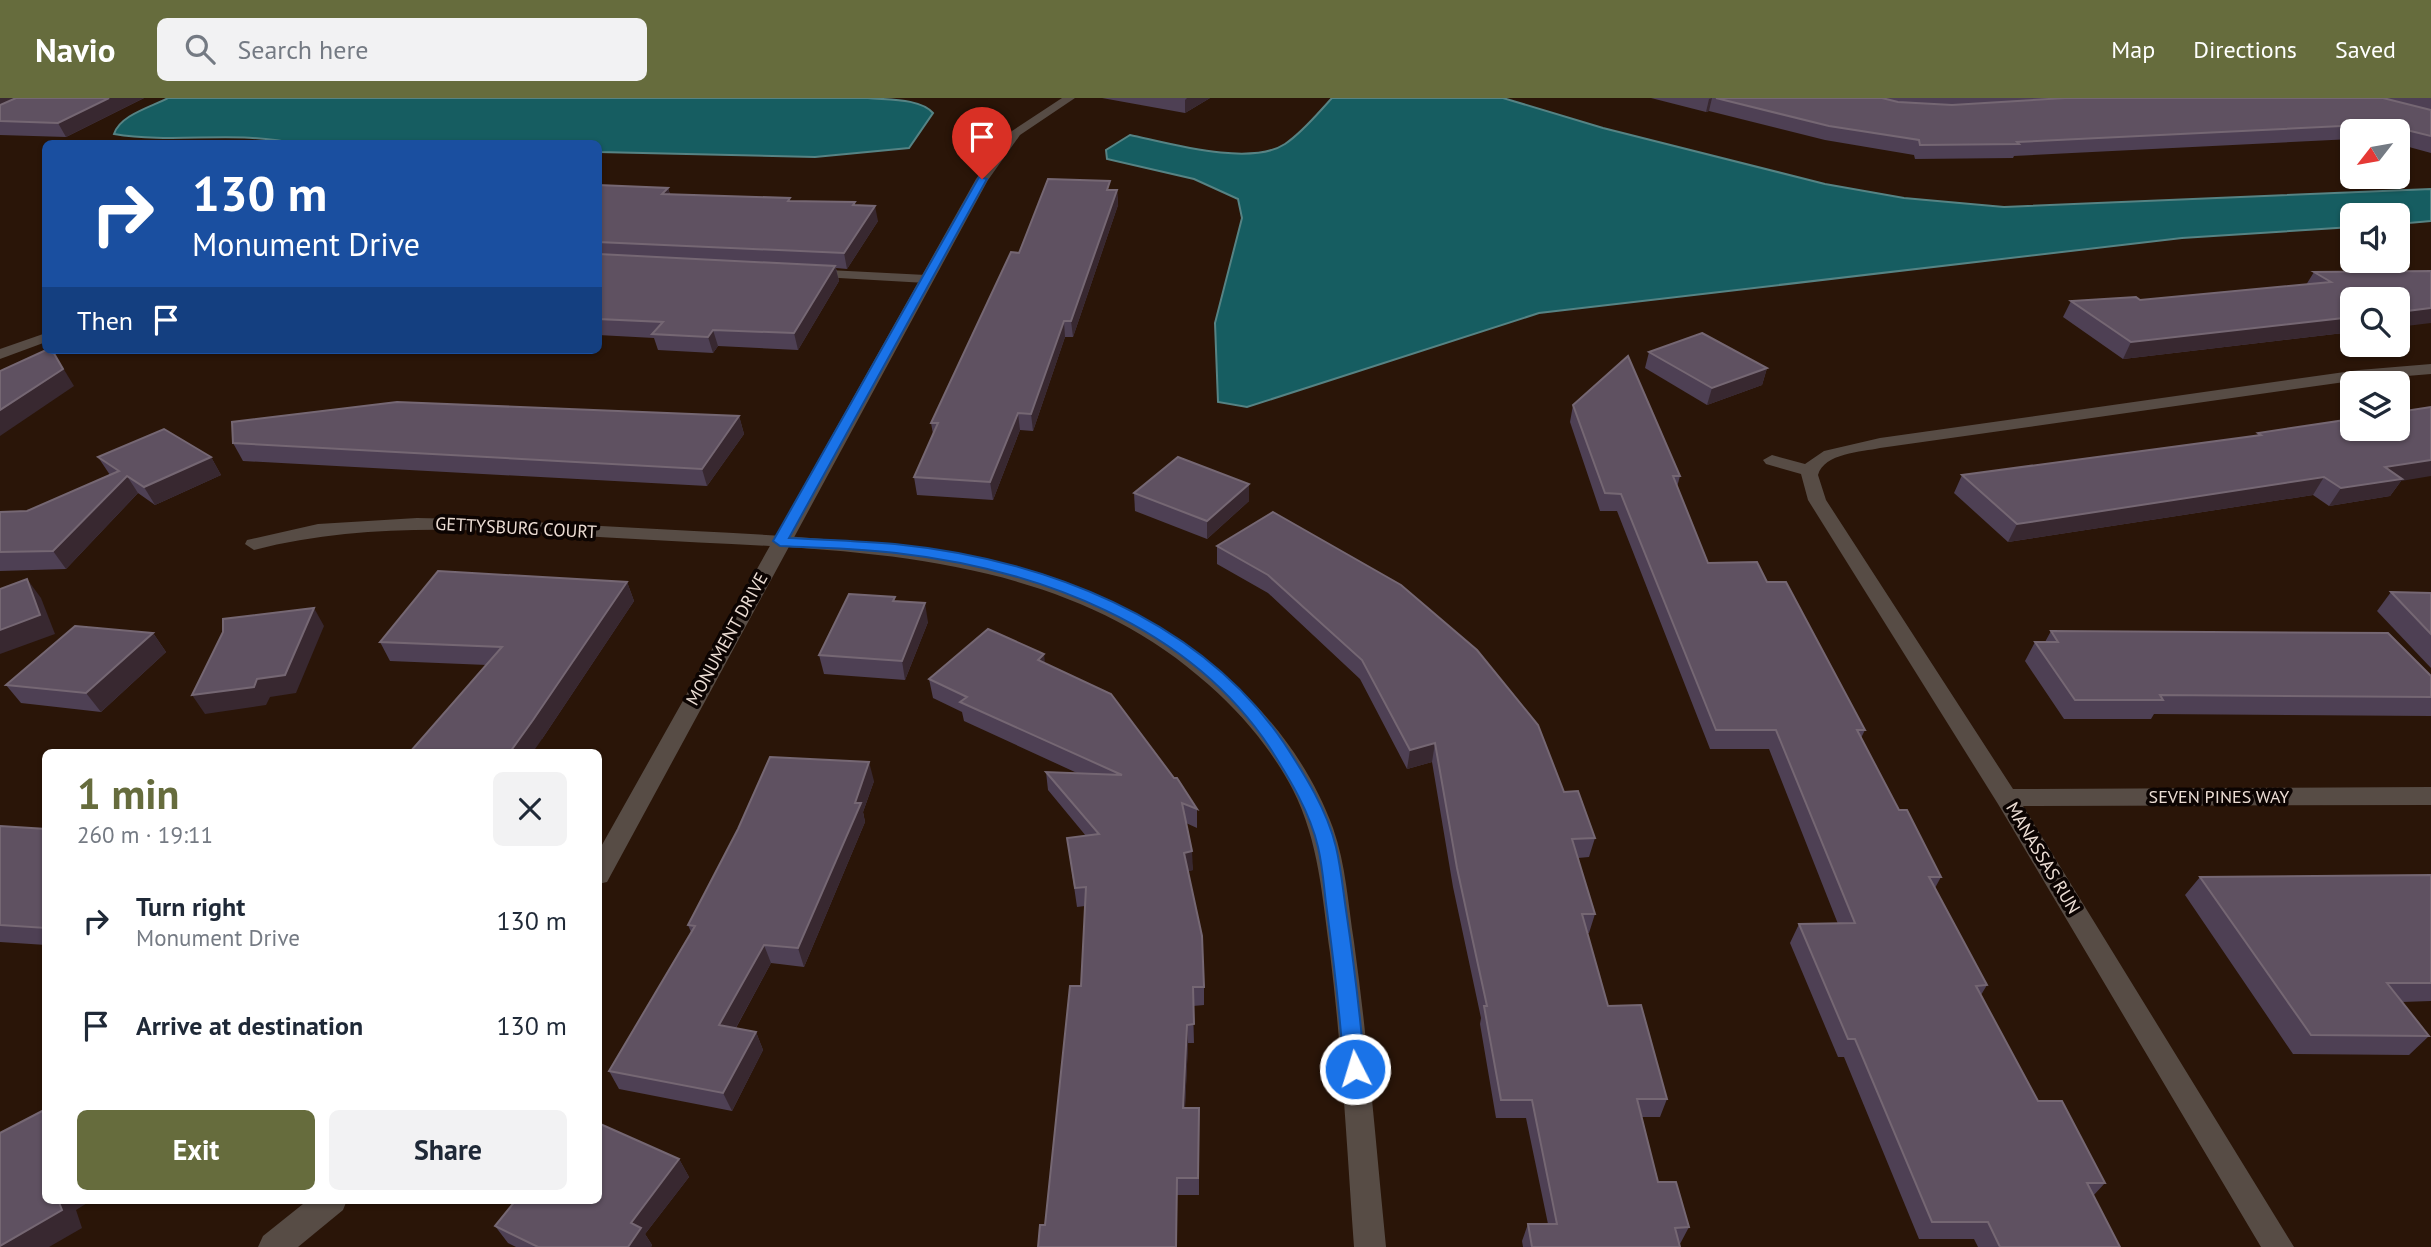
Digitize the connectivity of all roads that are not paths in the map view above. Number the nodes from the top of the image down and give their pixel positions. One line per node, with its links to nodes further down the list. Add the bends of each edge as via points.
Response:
1 (1070, 98): 3 (street, MONUMENT DRIVE, via 1016,133 982,179)
2 (791, 272): 3 (street)
3 (926, 279): 9 (street, MONUMENT DRIVE)
4 (42, 338): 5 (street)
5 (0, 354)
6 (2431, 369): 8 (street, via 1924,436 1837,451 1818,460)
7 (1772, 460): 8 (street)
8 (1810, 471): 12 (street, MANASSAS RUN, via 1809,483 1817,500)
9 (780, 541): 10 (street, GETTYSBURG COURT, via 452,524 297,530); 13 (street, MONUMENT DRIVE); 16 (street, GETTYSBURG COURT, via 897,549 974,562 1047,582 1117,609 1176,643 1217,676 1262,724 1300,781 1327,846 1348,992)
10 (254, 544)
11 (2431, 796): 12 (street, SEVEN PINES WAY)
12 (2006, 798): 17 (street, MANASSAS RUN)
13 (602, 868)
14 (327, 1204): 15 (street)
15 (274, 1247)
16 (1370, 1247)
17 (2278, 1247)

